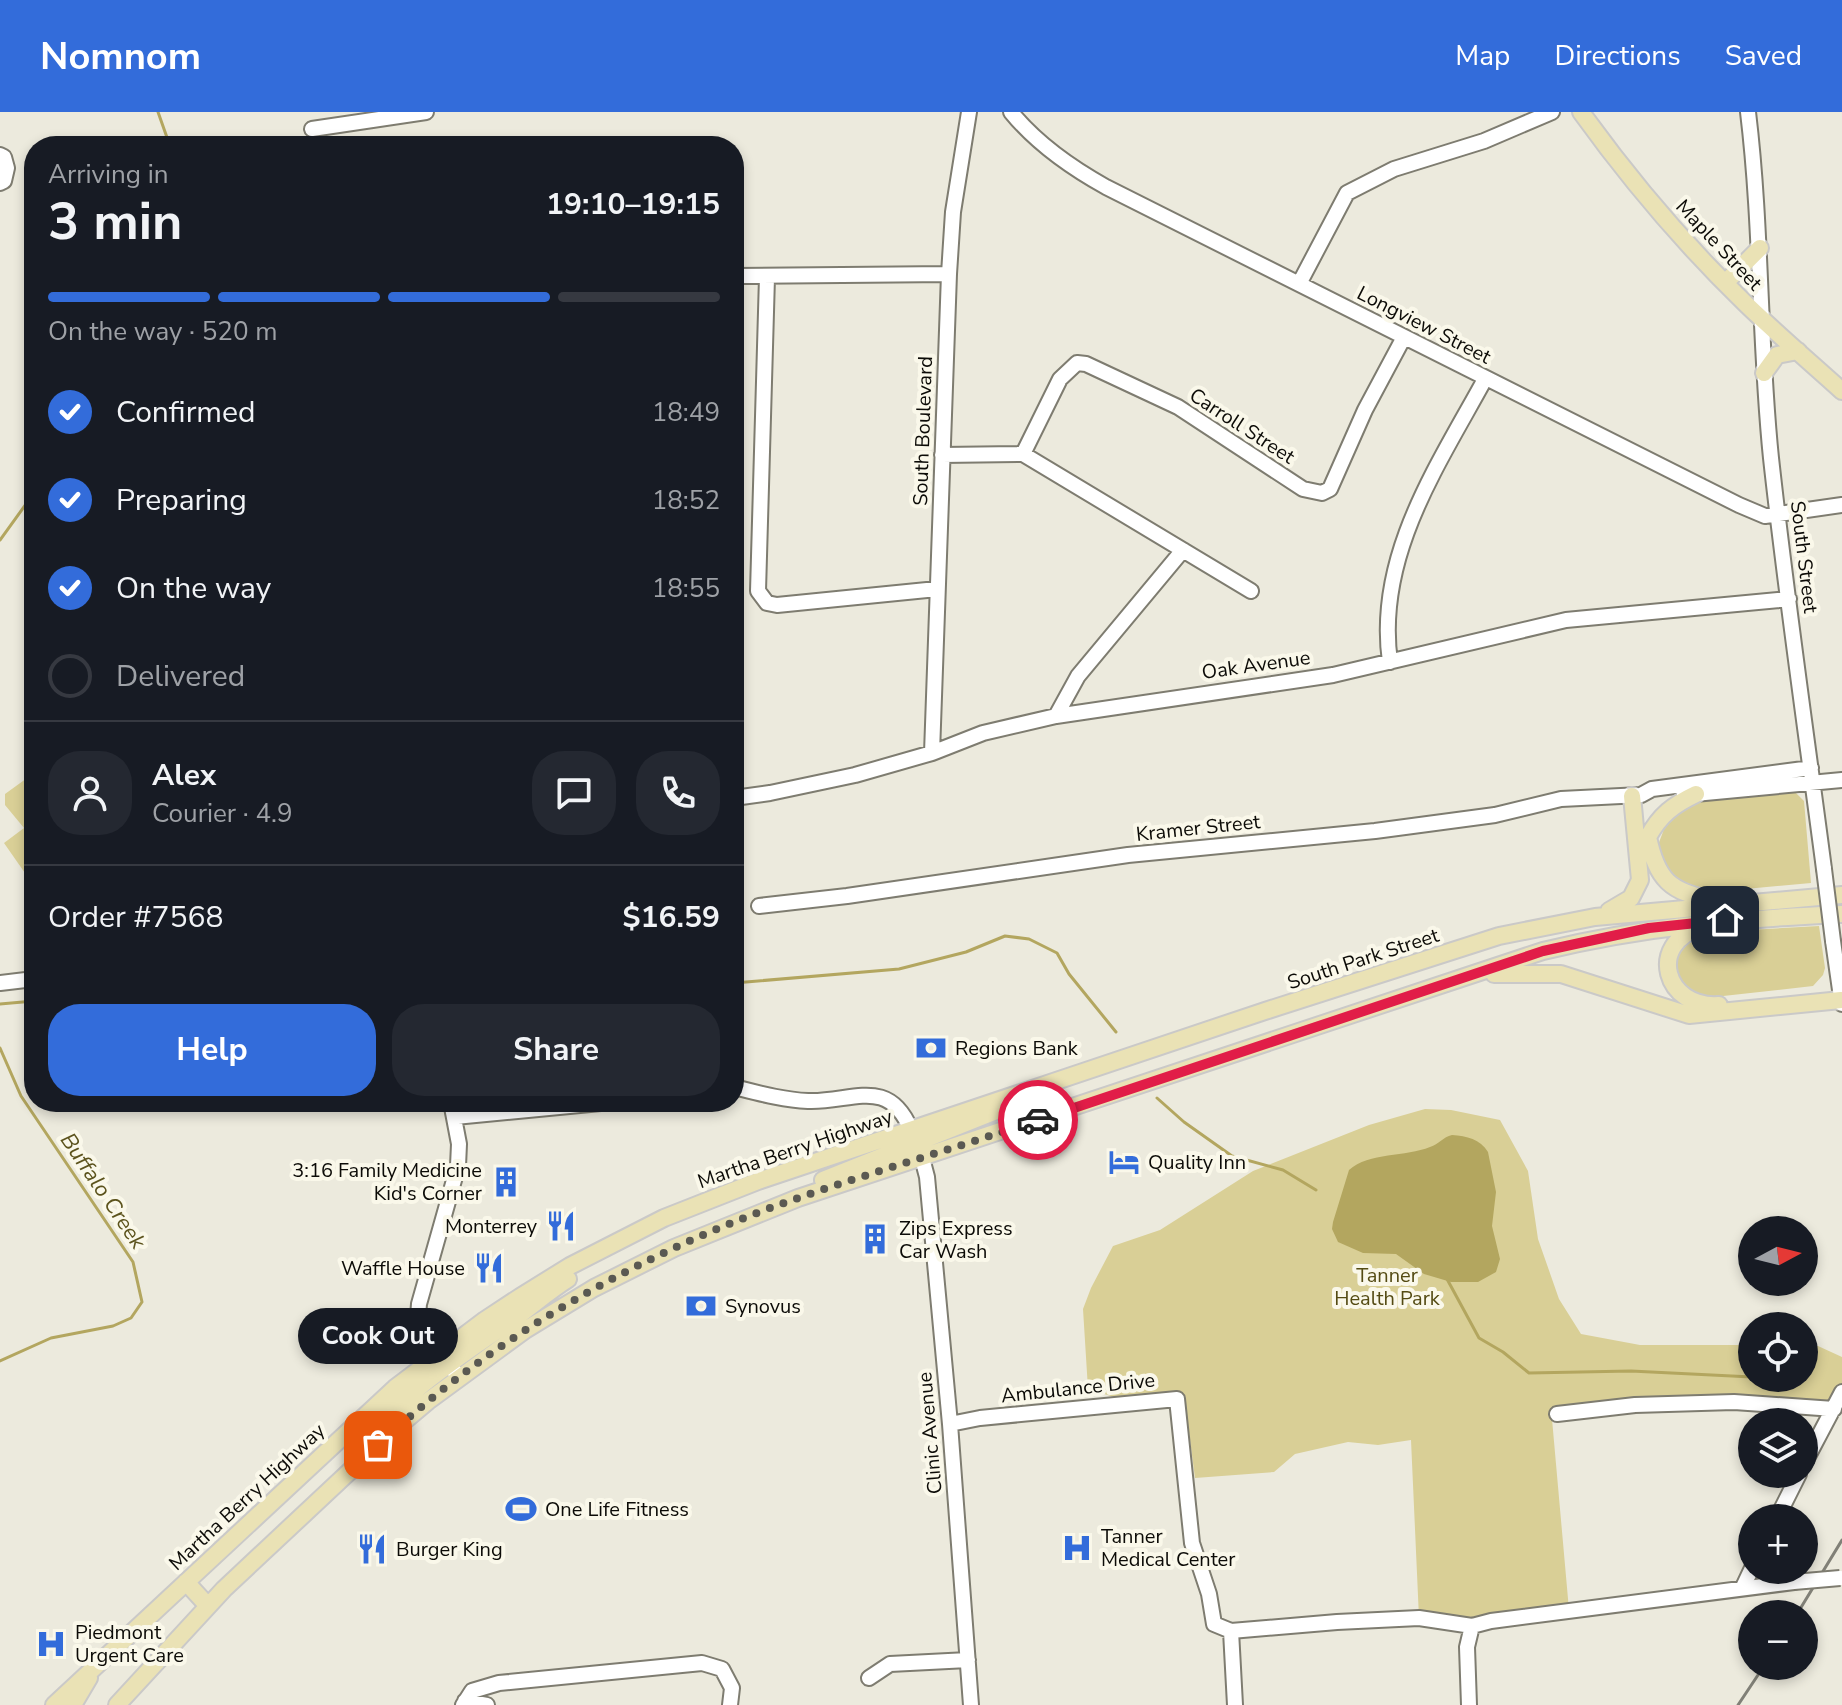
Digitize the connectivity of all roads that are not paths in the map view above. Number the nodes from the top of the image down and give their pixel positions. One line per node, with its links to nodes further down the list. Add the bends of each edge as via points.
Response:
1 (426, 112): 7 (street)
2 (969, 112): 11 (street, South Boulevard)
3 (1011, 112): 15 (street, Longview Street, via 1077,171)
4 (1552, 112): 15 (street, via 1484,141 1394,169 1347,193)
5 (1581, 112): 14 (main road, Maple Street)
6 (1748, 112): 10 (street, South Street)
7 (312, 129)
8 (0, 155): 9 (street, via 7,168)
9 (0, 183)
10 (1760, 248): 14 (main road); 16 (street, South Street)
11 (949, 274): 13 (street); 23 (street, South Boulevard)
12 (744, 276): 13 (street)
13 (767, 277): 27 (street, via 758,591 767,603 807,603)
14 (1725, 283): 16 (main road, Maple Street)
15 (1299, 284): 17 (street, Longview Street)
16 (1761, 318): 18 (main road, Maple Street); 19 (street, South Street)
17 (1404, 337): 20 (street, Longview Street); 22 (street, Carroll Street, via 1330,489 1322,493 1303,489 1178,407 1086,364 1077,363 1060,379)
18 (1798, 351): 19 (main road, via 1777,355); 21 (main road, Maple Street)
19 (1764, 373): 25 (street, South Street)
20 (1485, 379): 25 (street, Longview Street, via 1739,505 1765,516); 30 (street, via 1419,499 1401,546 1388,614)
21 (1842, 391)
22 (1023, 454): 23 (street); 26 (street)
23 (942, 455): 27 (street, South Boulevard)
24 (1842, 505): 25 (street, Longview Street)
25 (1778, 514): 29 (street, South Street)
26 (1183, 550): 28 (street); 31 (street, via 1078,676)
27 (937, 589): 32 (street, South Boulevard)
28 (1251, 591)
29 (1789, 599): 30 (street, Oak Avenue, via 1566,620); 33 (street, South Street)
30 (1390, 662): 31 (street, Oak Avenue)
31 (1056, 716): 32 (street, Oak Avenue, via 983,733)
32 (932, 753): 37 (street, Oak Avenue, via 855,775)
33 (1812, 775): 34 (street); 35 (street, Kramer Street); 36 (street, Kramer Street, via 1652,789); 48 (street, South Street, bridge)
34 (1842, 780)
35 (1696, 794): 36 (street, Kramer Street); 38 (main road, via 1665,811)
36 (1636, 796): 38 (main road); 41 (street, Kramer Street, via 1561,799 1495,815 1128,855); 43 (main road, via 1640,880 1625,903)
37 (744, 797)
38 (1648, 837): 40 (main road, via 1655,865 1671,885 1689,895)
39 (1842, 895): 40 (main road, South Park Street)
40 (1735, 904): 43 (main road, South Park Street)
41 (759, 906)
42 (1842, 914): 44 (main road)
43 (1595, 917): 49 (main road, South Park Street, via 1499,936)
44 (1725, 920): 45 (main road, via 1593,939); 48 (main road, via 1688,931 1670,952 1671,981 1687,999 1715,1005)
45 (1465, 976): 48 (main road, via 1561,974 1689,1015); 50 (main road)
46 (24, 980): 47 (street)
47 (0, 983)
48 (1841, 998)
49 (1246, 1018): 50 (main road); 55 (main road, South Park Street, via 1030,1089)
50 (1257, 1047): 55 (main road)
51 (744, 1089): 55 (street, via 816,1102 876,1095 899,1109)
52 (454, 1112): 54 (street)
53 (507, 1112): 54 (street)
54 (455, 1117): 56 (street, via 455,1184 418,1313 420,1334)
55 (916, 1143): 56 (main road, Martha Berry Highway, via 704,1201 664,1218 520,1297); 57 (main road, via 594,1288); 61 (street, Clinic Avenue, via 927,1177)
56 (442, 1360): 57 (street); 63 (main road, via 363,1444); 65 (main road, Martha Berry Highway, via 376,1405)
57 (460, 1376): 63 (main road)
58 (1842, 1392): 59 (street)
59 (1834, 1409): 60 (street, via 1734,1402); 62 (street)
60 (1557, 1414)
61 (950, 1424): 70 (street, Ambulance Drive, via 1177,1399 1192,1543 1214,1624); 71 (street, Clinic Avenue)
62 (1818, 1438)
63 (353, 1468): 68 (main road)
64 (1841, 1578): 67 (street, bridge)
65 (186, 1582): 68 (main road); 72 (main road, Martha Berry Highway)
66 (1744, 1584): 67 (street)
67 (1743, 1587): 69 (street)
68 (208, 1606): 77 (main road)
69 (1472, 1626): 70 (street, via 1419,1618); 82 (street, via 1467,1647)
70 (1231, 1631): 81 (street)
71 (968, 1660): 73 (street, via 890,1664); 80 (street, Clinic Avenue)
72 (96, 1666): 75 (main road, Martha Berry Highway); 76 (main road)
73 (869, 1678)
74 (464, 1703): 78 (street); 79 (street, via 472,1691 499,1683 702,1663 722,1669 732,1688)
75 (54, 1705)
76 (73, 1705)
77 (117, 1705)
78 (487, 1705)
79 (730, 1705)
80 (971, 1705)
81 (1235, 1705)
82 (1469, 1705)

